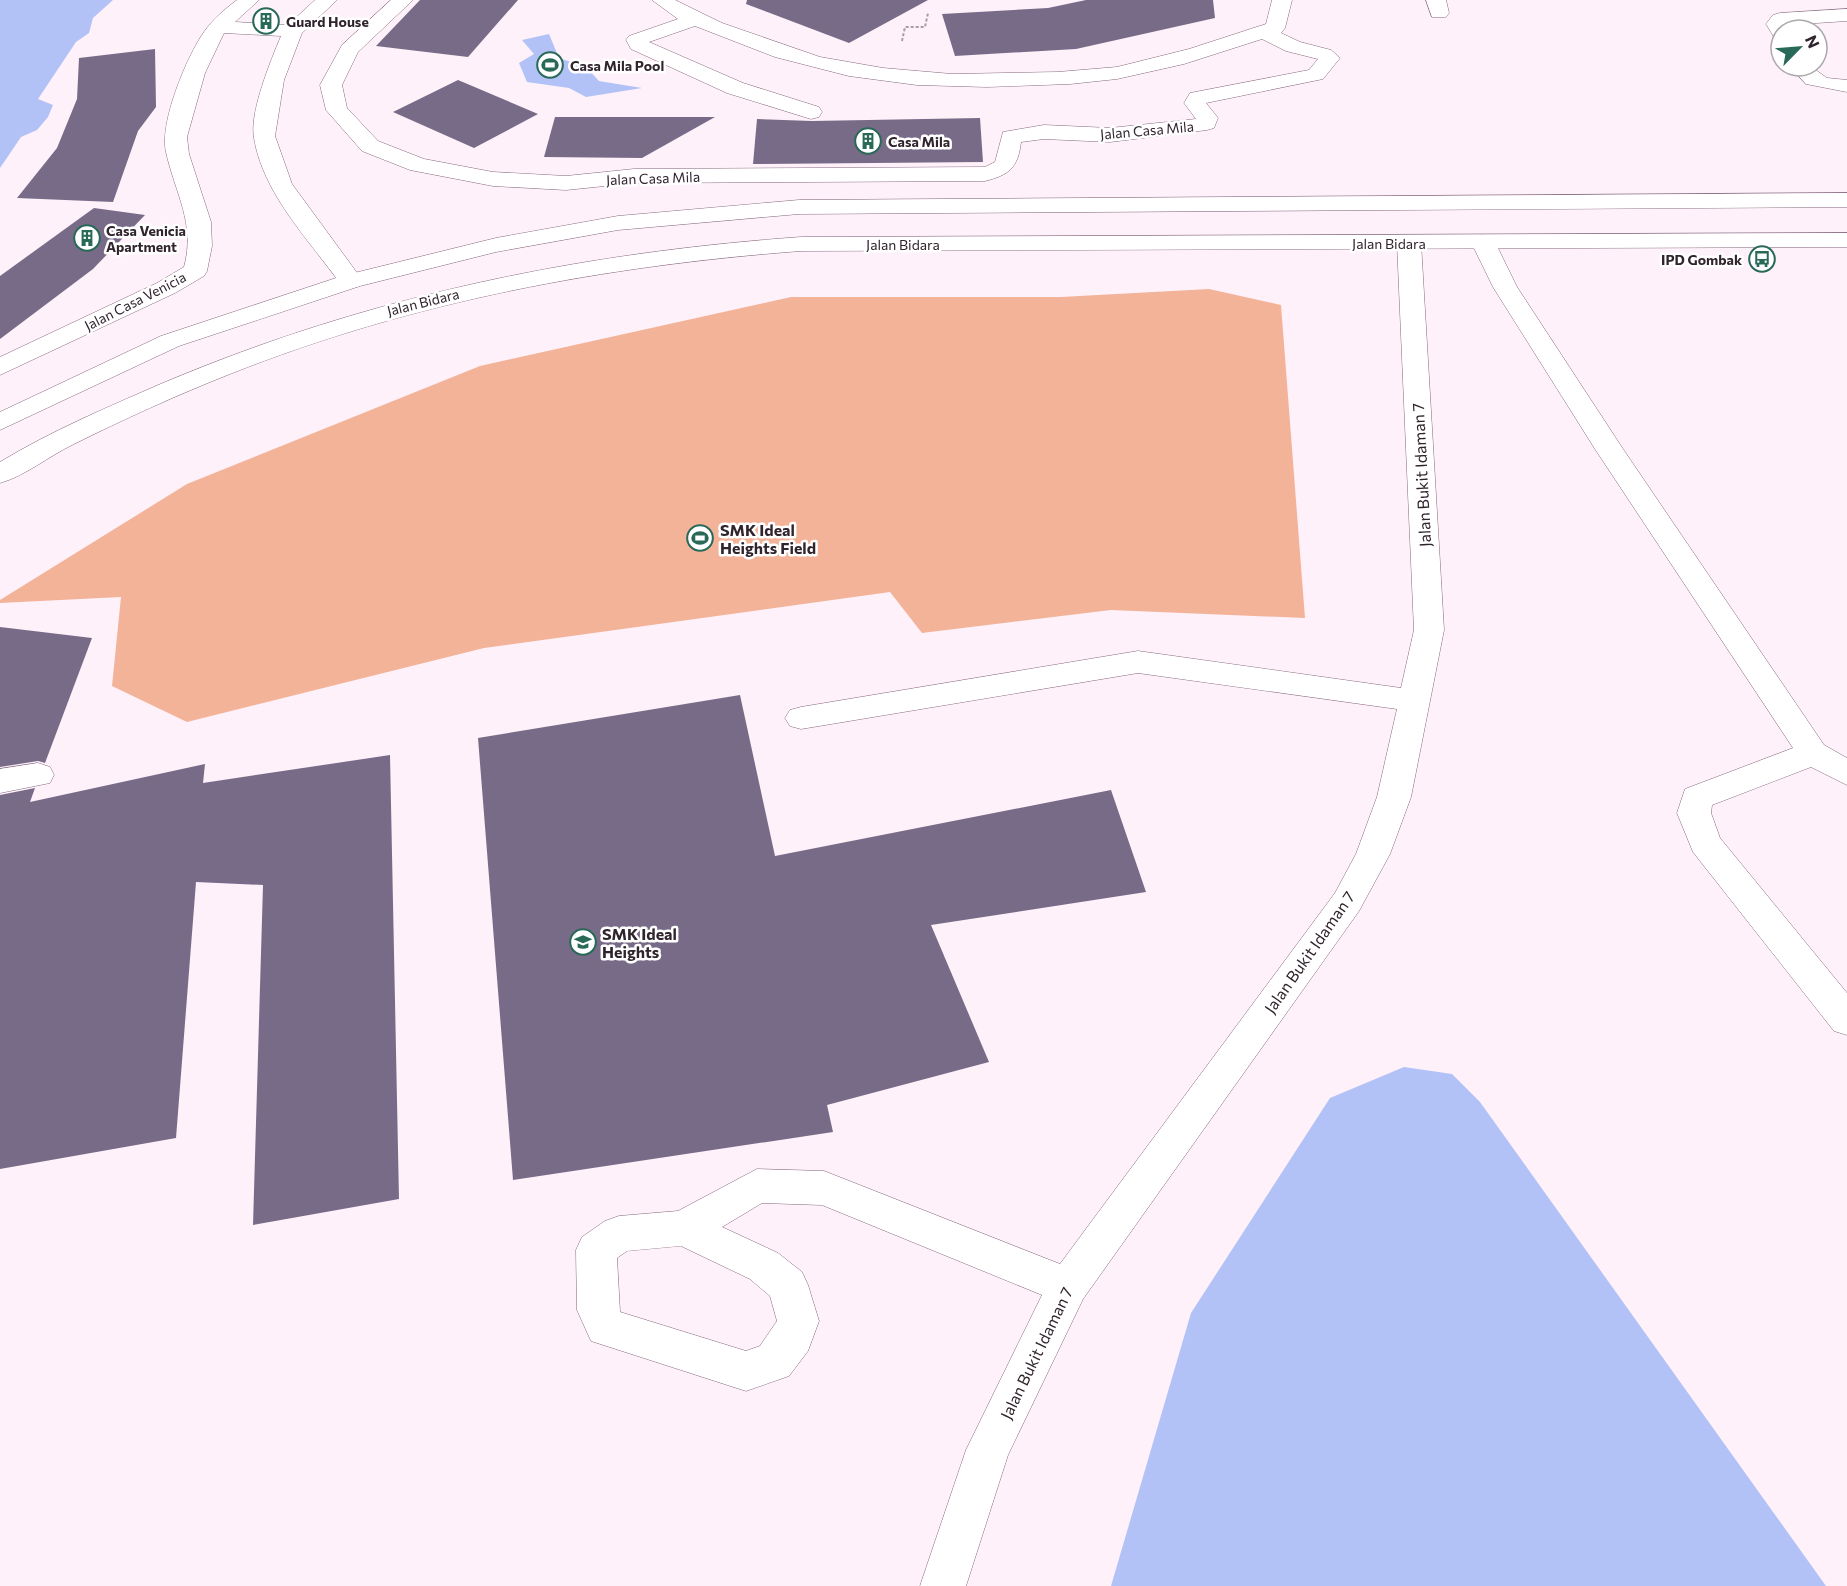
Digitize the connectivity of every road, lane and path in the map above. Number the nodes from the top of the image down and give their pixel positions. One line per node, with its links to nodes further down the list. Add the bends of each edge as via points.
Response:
1 (249, 0): 10 (street, Jalan Casa Venicia)
2 (327, 0): 11 (street)
3 (403, 0): 12 (street, Jalan Casa Mila, via 349,49 331,85 338,110 370,146 418,165 493,179 566,183 634,176 1000,171 1006,165 1011,137 1044,132 1110,135 1199,125 1206,123 1207,118 1195,103 1198,98 1316,75 1330,58 1293,47)
4 (662, 0): 9 (street)
5 (1282, 0): 12 (street, via 1275,28)
6 (928, 13): 13 (path, via 924,27 904,27)
7 (1847, 15): 8 (street)
8 (1797, 18)
9 (694, 20): 12 (street, via 825,66 896,78 965,82 1117,73); 16 (street, via 636,40 638,45 735,88)
10 (219, 27): 11 (street); 22 (street, Jalan Casa Venicia, via 194,72 178,127 176,148 200,216 202,252 195,271)
11 (293, 31): 21 (street, via 273,80 264,136 281,185)
12 (1264, 32)
13 (900, 49)
14 (1810, 78): 15 (street)
15 (1847, 86)
16 (811, 112)
17 (1847, 200): 21 (street, via 799,207 618,223 496,245)
18 (1847, 240): 19 (street, Jalan Bidara)
19 (1483, 242): 20 (street, Jalan Bidara); 27 (street, via 1506,287 1603,440)
20 (1409, 243): 24 (street, Jalan Bidara, via 801,244 715,249 550,273 393,309 213,369 55,443); 25 (street, Jalan Bukit Idaman 7, via 1429,630)
21 (351, 281): 23 (street, via 170,341)
22 (0, 367)
23 (0, 422)
24 (0, 474)
25 (1415, 701): 26 (street, via 1138,662); 33 (street, Jalan Bukit Idaman 7, via 1394,798 1373,854 1347,902)
26 (801, 718)
27 (1813, 753): 28 (street); 31 (street, via 1696,798 1694,813 1705,843)
28 (1847, 773)
29 (38, 775): 30 (street)
30 (0, 781)
31 (1847, 1020)
32 (684, 1228): 32 (street, via 619,1234 596,1250 598,1310 606,1327 746,1371 774,1362 793,1337 798,1321 787,1285 764,1266); 33 (street, via 757,1186 824,1188)
33 (1068, 1286): 34 (street, Jalan Bukit Idaman 7, via 988,1450)
34 (943, 1586)

